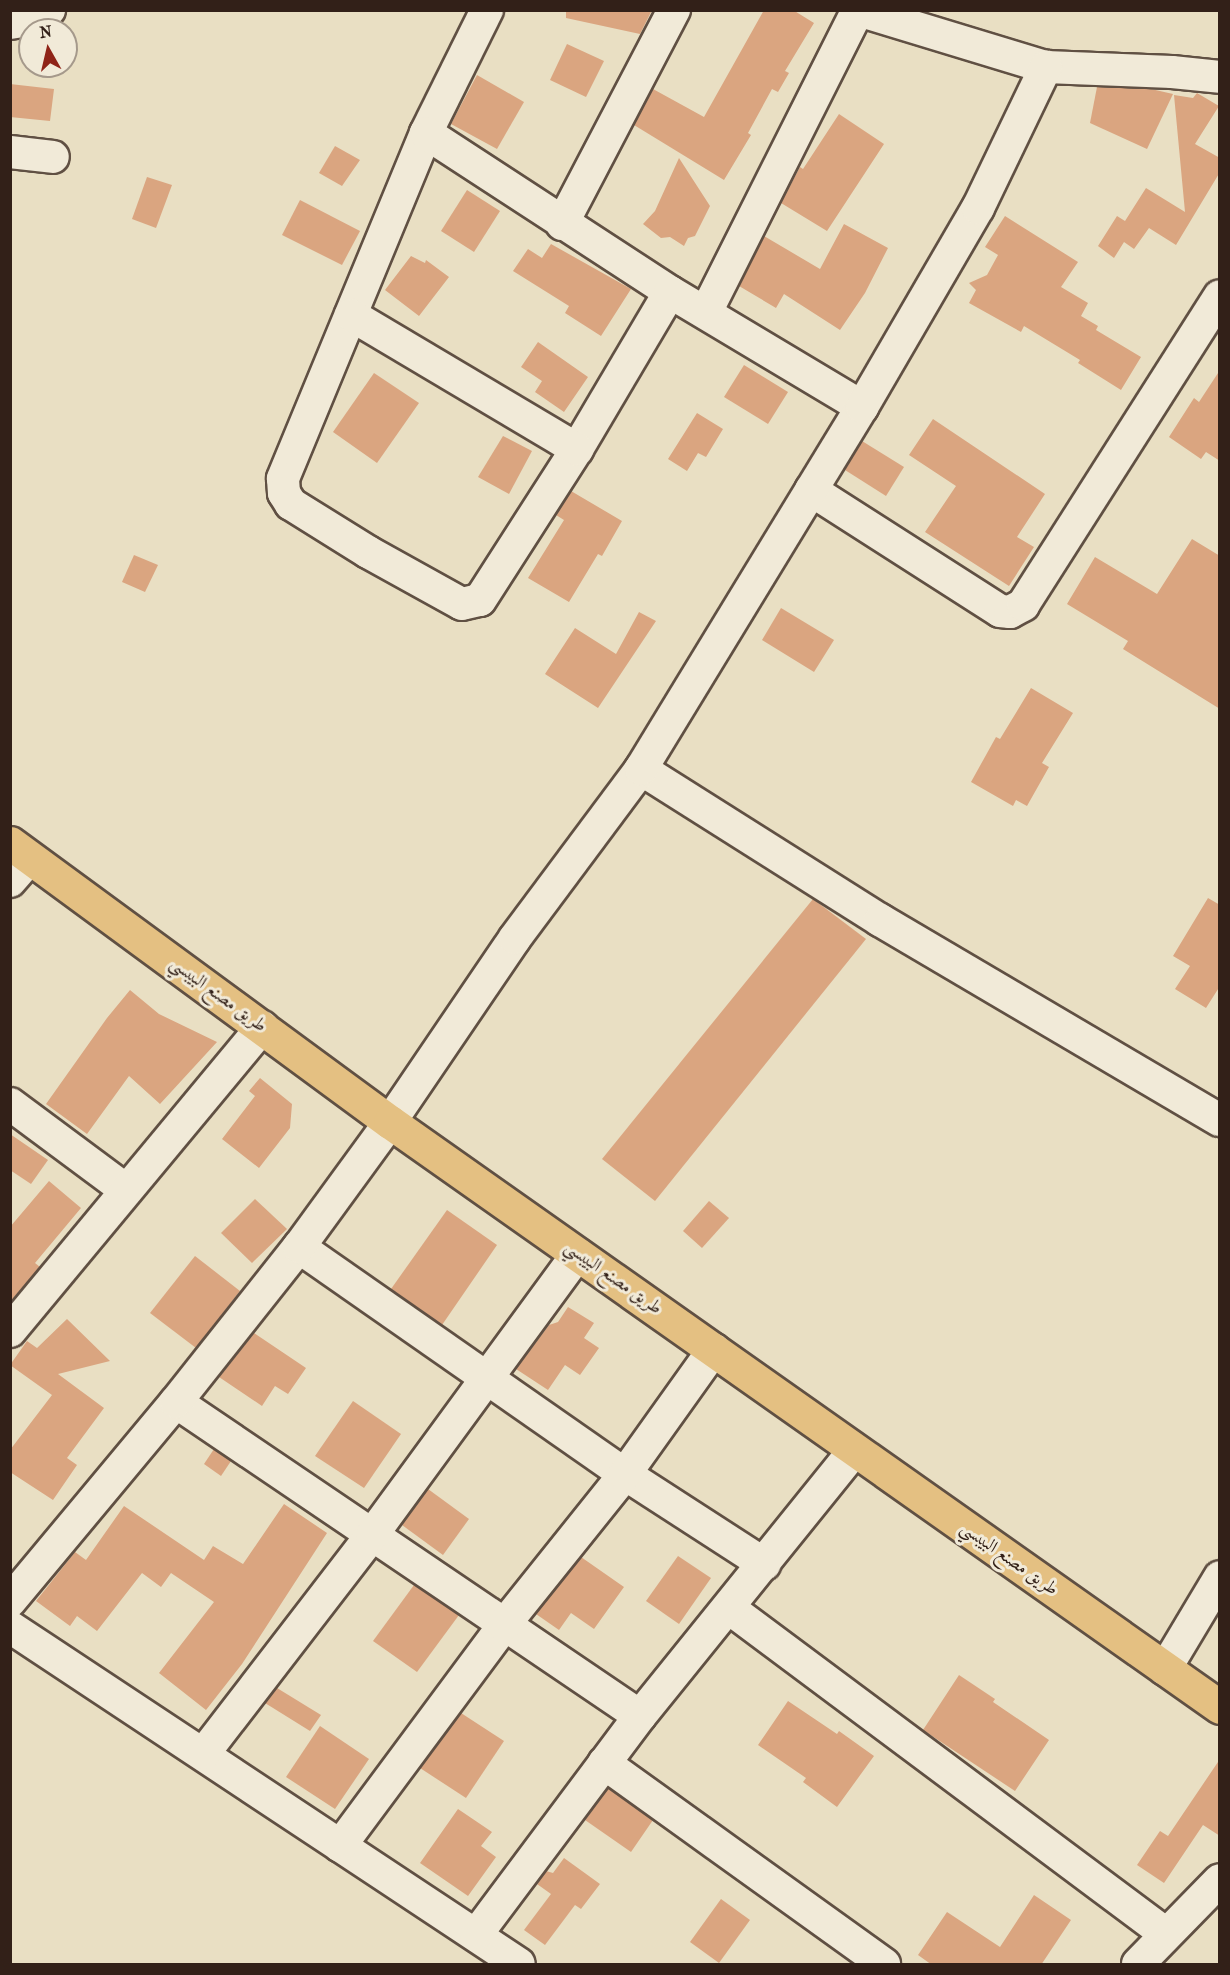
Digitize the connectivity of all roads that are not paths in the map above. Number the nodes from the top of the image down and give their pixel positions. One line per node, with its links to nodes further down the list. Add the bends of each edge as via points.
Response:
1 (50, 10): 5 (street, via 36,19)
2 (487, 10): 8 (street)
3 (674, 10): 11 (street)
4 (858, 10): 6 (street); 14 (street)
5 (10, 23)
6 (1047, 68): 7 (street); 16 (street, via 978,208)
7 (1220, 77)
8 (426, 133): 11 (street); 15 (street)
9 (10, 152): 10 (street)
10 (53, 157)
11 (562, 224): 12 (street)
12 (670, 292): 14 (street); 17 (street)
13 (1220, 296): 18 (street, via 1023,605 1011,612 990,605)
14 (706, 312): 16 (street)
15 (351, 315): 17 (street); 17 (street, via 283,479 291,504 368,552 462,604 480,600)
16 (862, 407): 18 (street)
17 (577, 449)
18 (811, 490): 19 (street)
19 (641, 769): 23 (street, via 880,920); 24 (street, via 515,938)
20 (17, 861): 21 (main road, طريق مصنع البيبسي)
21 (262, 1027): 24 (main road, طريق مصنع البيبسي); 25 (street)
22 (10, 1104): 25 (street)
23 (1220, 1120)
24 (390, 1122): 26 (street); 27 (main road, طريق مصنع البيبسي)
25 (126, 1190): 28 (street)
26 (299, 1247): 30 (street); 31 (street)
27 (578, 1254): 29 (main road, طريق مصنع البيبسي); 30 (street)
28 (10, 1331)
29 (714, 1348): 32 (main road, طريق مصنع البيبسي); 33 (street)
30 (488, 1380): 33 (street); 34 (street)
31 (176, 1402): 34 (street); 37 (street)
32 (854, 1451): 35 (street); 41 (main road, طريق مصنع البيبسي)
33 (625, 1474): 35 (street); 39 (street)
34 (372, 1535): 39 (street); 44 (street)
35 (764, 1564): 38 (street)
36 (1220, 1577): 41 (street)
37 (10, 1601)
38 (729, 1608): 43 (street); 48 (street)
39 (504, 1625): 43 (street); 46 (street)
40 (10, 1627): 44 (street)
41 (1165, 1669): 42 (main road, طريق مصنع البيبسي)
42 (1220, 1707)
43 (640, 1716): 45 (street)
44 (204, 1753): 46 (street)
45 (604, 1763): 49 (street); 51 (street)
46 (340, 1846): 49 (street)
47 (1220, 1880): 48 (street)
48 (1166, 1934): 52 (street)
49 (476, 1935): 50 (street)
50 (519, 1965)
51 (884, 1965)
52 (1138, 1965)

